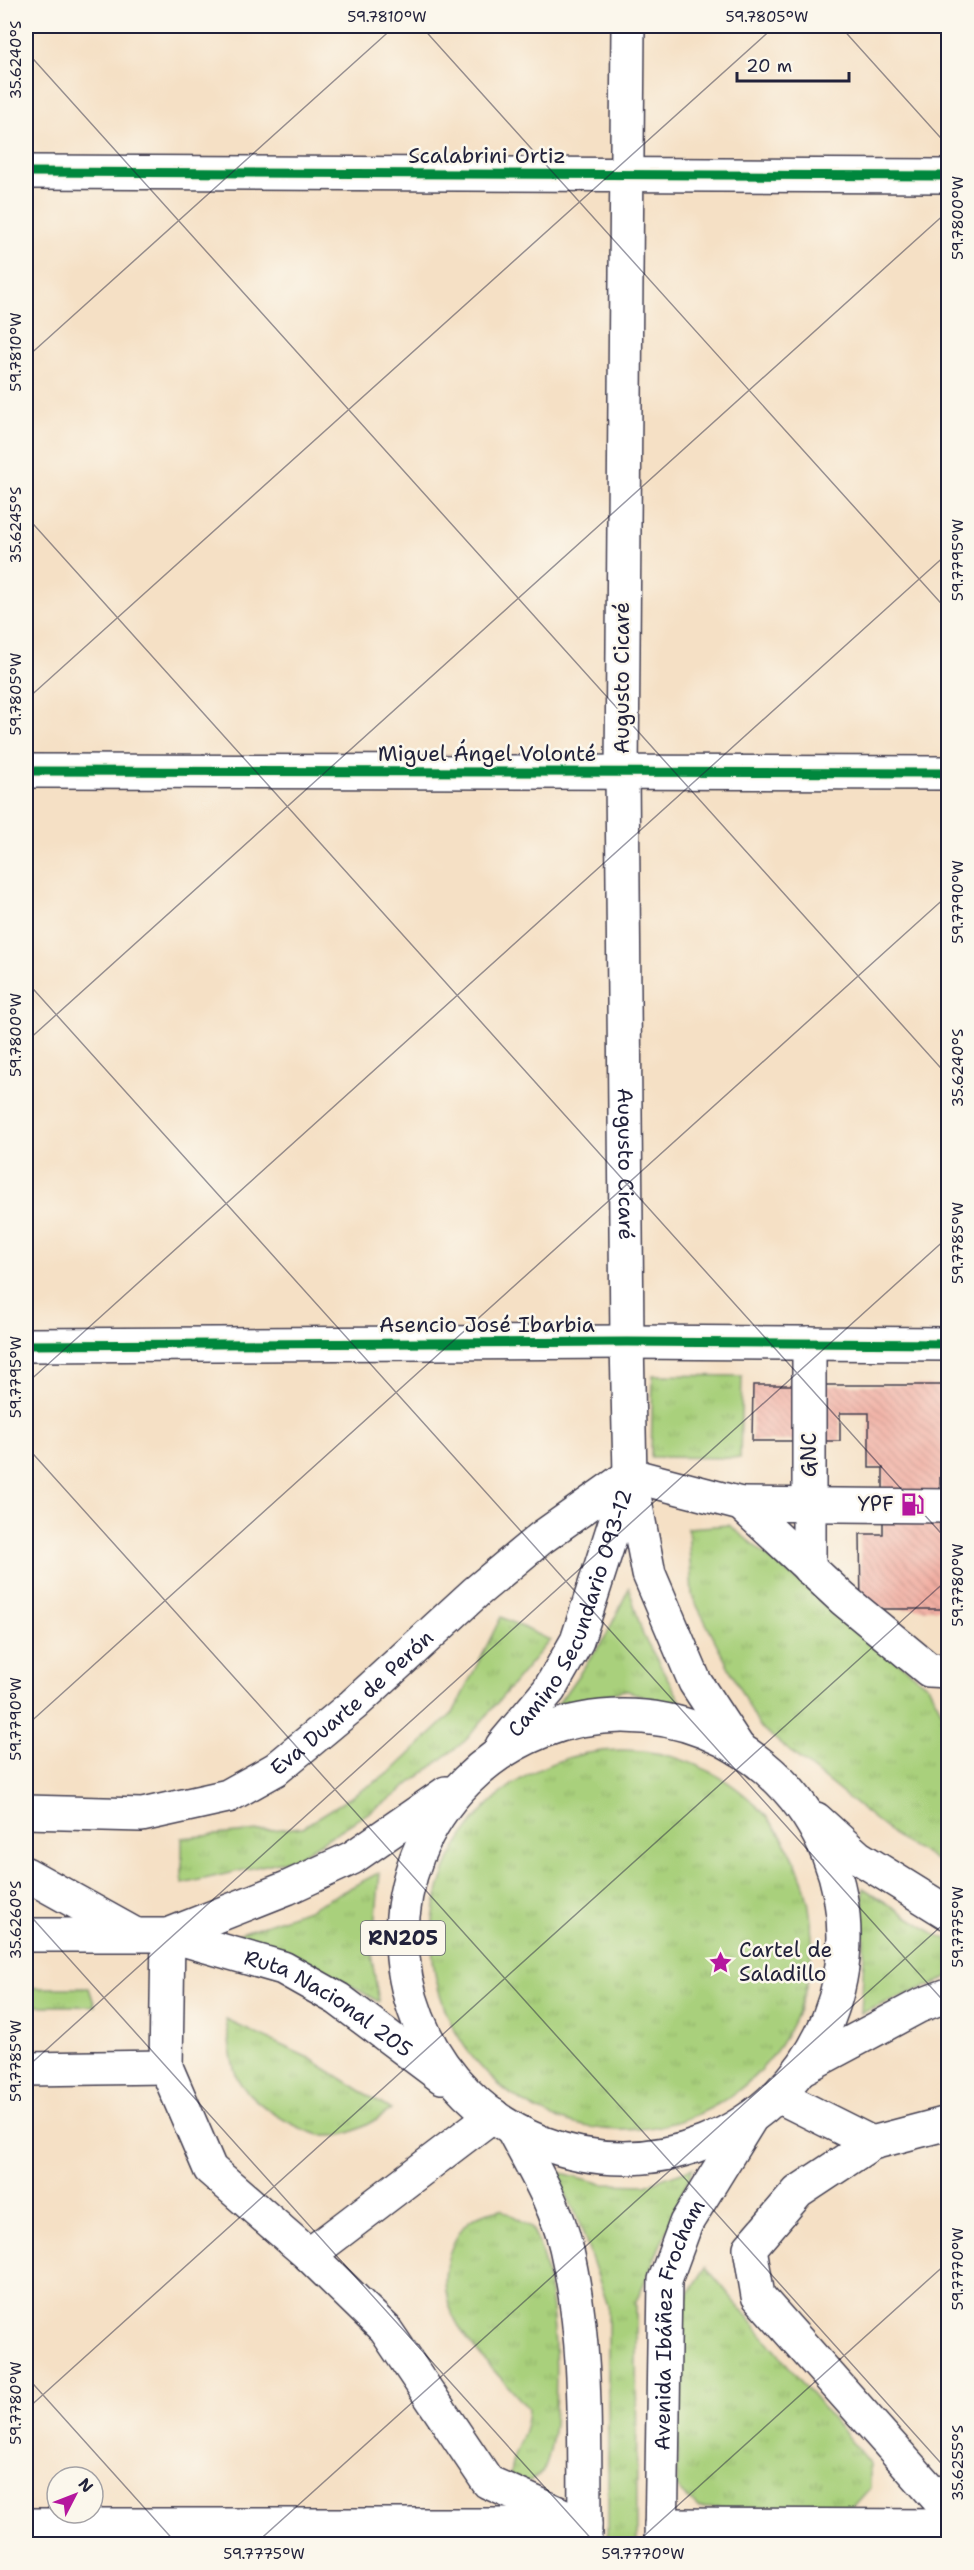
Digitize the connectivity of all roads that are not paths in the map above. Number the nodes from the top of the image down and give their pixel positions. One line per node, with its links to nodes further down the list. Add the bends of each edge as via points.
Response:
1 (628, 26): 3 (main road, Augusto Cicaré)
2 (26, 172): 3 (main road, Scalabrini Ortiz)
3 (625, 174): 4 (main road, Scalabrini Ortiz); 6 (main road, Augusto Cicaré)
4 (948, 176)
5 (26, 771): 6 (main road, Miguel Ángel Volonté)
6 (622, 772): 7 (main road, Miguel Ángel Volonté); 8 (main road, Augusto Cicaré)
7 (948, 773)
8 (627, 1342): 9 (main road, Asencio José Ibarbia); 11 (main road, Asencio José Ibarbia); 12 (main road, Augusto Cicaré)
9 (809, 1343): 10 (main road, Asencio José Ibarbia); 14 (main road, GNC)
10 (948, 1344)
11 (26, 1345)
12 (630, 1474): 13 (main road); 18 (main road, Camino Secundario 093-12, via 649,1574 695,1682); 19 (main road, Camino Secundario 093-12, via 577,1641 549,1690); 22 (main road, Eva Duarte de Perón, via 541,1538 476,1592 353,1706 276,1769 228,1796 142,1815)
13 (741, 1504): 14 (main road); 16 (main road)
14 (809, 1504): 15 (main road); 16 (main road, GNC)
15 (948, 1506)
16 (809, 1568): 17 (main road, via 929,1670)
17 (948, 1671)
18 (739, 1749): 19 (main road, Ruta Nacional 205 / RN205, via 680,1723 616,1715 552,1726); 21 (main road, Ruta Nacional 205 / RN205, via 773,1774)
19 (494, 1755): 20 (main road, Ruta Nacional 205 / RN205)
20 (465, 1780): 27 (main road, Ruta Nacional 205 / RN205, via 352,1858); 33 (main road, Ruta Nacional 205 / RN205, via 423,1838 402,1907 404,1978 430,2046)
21 (801, 1805): 24 (main road, Ruta Nacional 205 / RN205, via 858,1857); 30 (main road, Ruta Nacional 205 / RN205, via 833,1868 844,1936 834,2006)
22 (26, 1812)
23 (26, 1874): 26 (main road)
24 (948, 1913)
25 (26, 1935): 26 (main road, Ruta Nacional 205 / RN205)
26 (136, 1935): 27 (main road, Ruta Nacional 205 / RN205)
27 (168, 1935): 29 (main road); 33 (main road, Ruta Nacional 205 / RN205, via 284,1968 338,1999)
28 (948, 1995): 30 (main road, Ruta Nacional 205 / RN205, via 919,2006)
29 (166, 2067): 31 (main road); 37 (main road, via 210,2169)
30 (802, 2068): 32 (main road, Ruta Nacional 205 / RN205)
31 (26, 2069)
32 (778, 2096): 34 (main road, Ruta Nacional 205 / RN205); 36 (main road)
33 (493, 2116): 34 (main road, Ruta Nacional 205 / RN205, via 571,2153 633,2159 694,2148); 37 (main road); 41 (main road, via 549,2197 566,2246 582,2340)
34 (749, 2121): 42 (main road, Avenida Ibáñez Frocham, via 686,2223 665,2280)
35 (948, 2123): 36 (main road)
36 (873, 2143): 38 (main road, via 798,2192 750,2248 758,2296)
37 (309, 2254): 41 (main road, via 385,2329 488,2482)
38 (948, 2510)
39 (26, 2525): 41 (main road)
40 (948, 2526): 42 (main road)
41 (585, 2535)
42 (661, 2535)

